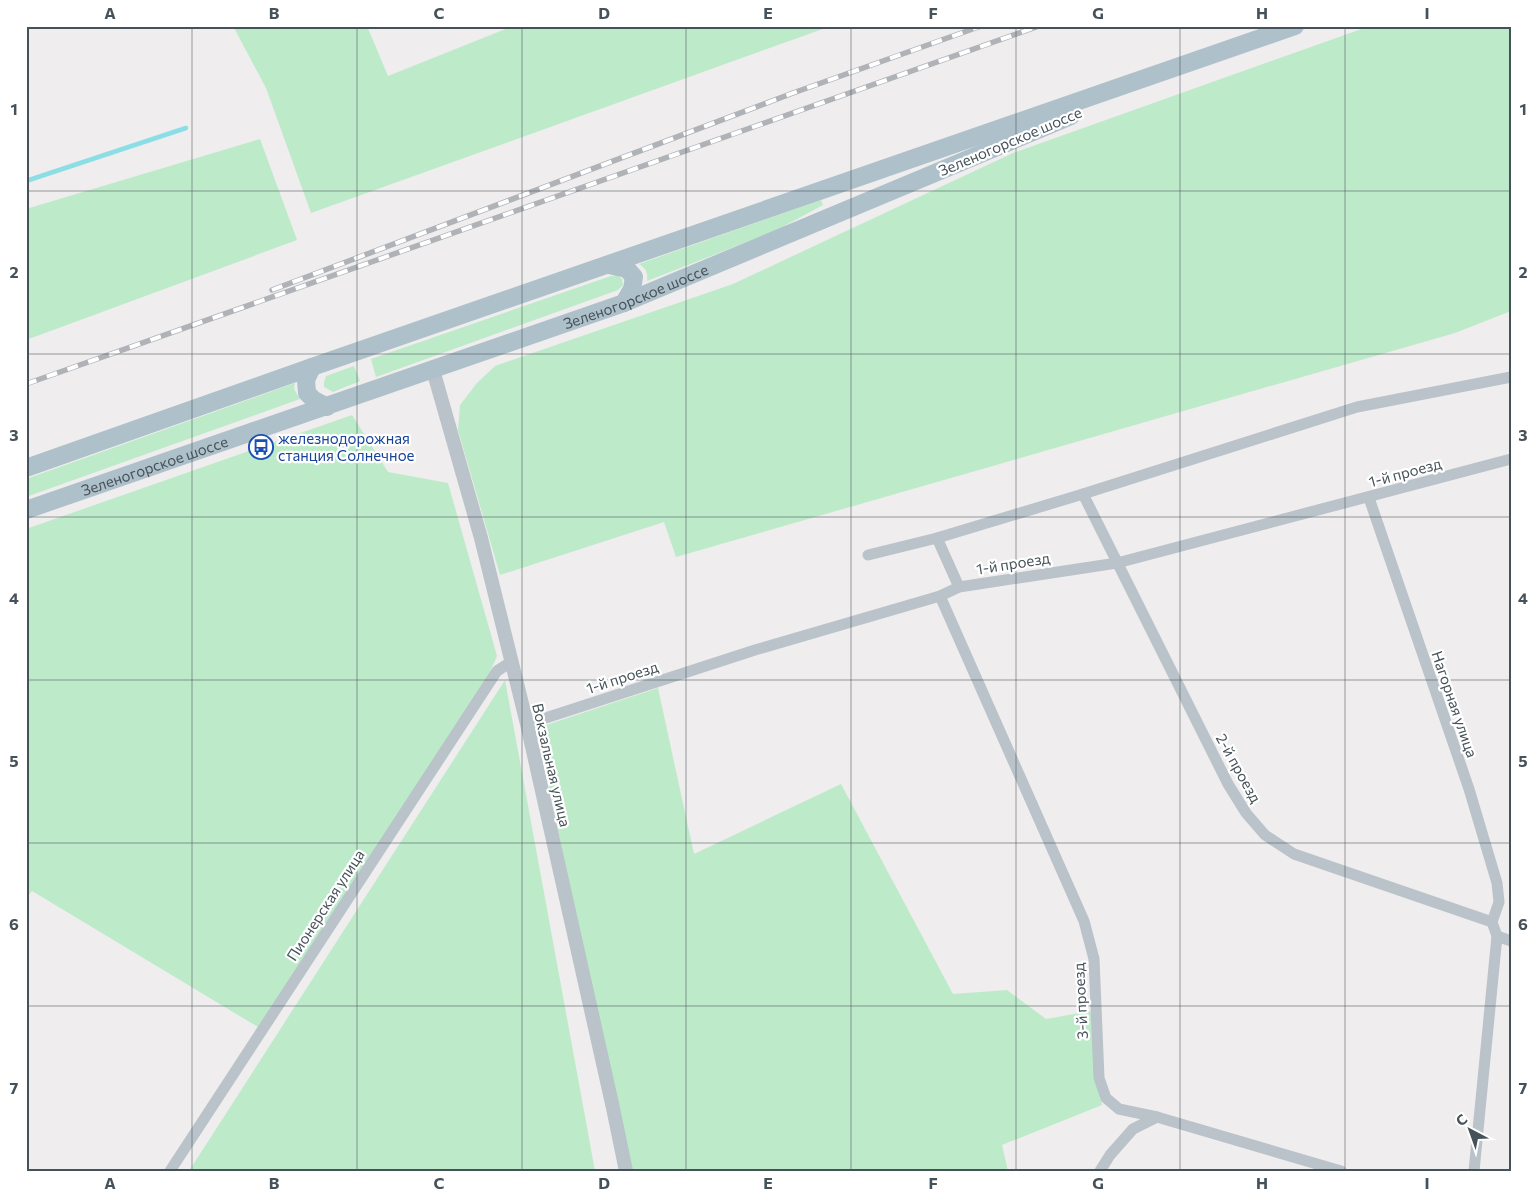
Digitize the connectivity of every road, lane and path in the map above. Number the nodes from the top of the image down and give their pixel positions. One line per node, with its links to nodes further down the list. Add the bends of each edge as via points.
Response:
1 (1295, 26): 2 (main road, Зеленогорское шоссе)
2 (1233, 48): 3 (main road, Зеленогорское шоссе); 4 (main road, Зеленогорское шоссе)
3 (609, 265): 4 (main road, via 627,269 634,277); 5 (main road, Зеленогорское шоссе)
4 (624, 303): 6 (main road, Зеленогорское шоссе)
5 (312, 367): 8 (main road, via 306,380 307,392); 10 (main road, Зеленогорское шоссе)
6 (433, 370): 8 (main road, Зеленогорское шоссе); 19 (street, Вокзальная улица, via 482,538)
7 (1511, 377): 11 (street, via 1358,407)
8 (327, 407): 13 (main road, Зеленогорское шоссе)
9 (1511, 459): 12 (street, 1-й проезд)
10 (26, 468)
11 (1083, 494): 14 (street); 16 (street, 2-й проезд)
12 (1369, 498): 16 (street, 1-й проезд); 21 (street, Нагорная улица, via 1469,789 1497,882 1499,902)
13 (26, 510)
14 (937, 538): 15 (street); 17 (street)
15 (868, 555)
16 (1116, 563): 17 (street, 1-й проезд); 21 (street, 2-й проезд, via 1228,784 1265,835 1294,854)
17 (959, 587): 18 (street, 1-й проезд)
18 (940, 596): 20 (street, 1-й проезд, via 755,650); 24 (street, 3-й проезд, via 1084,921 1094,959 1099,1078 1106,1098 1119,1109)
19 (511, 662): 20 (street, Вокзальная улица); 25 (street, Пионерская улица, via 497,671)
20 (527, 724): 26 (street, Вокзальная улица)
21 (1492, 922): 22 (street)
22 (1497, 936): 23 (street); 29 (street)
23 (1511, 941)
24 (1157, 1117): 27 (street, via 1133,1129 1110,1154); 28 (street, 3-й проезд)
25 (170, 1171)
26 (626, 1171)
27 (1100, 1171)
28 (1341, 1171)
29 (1474, 1171)

